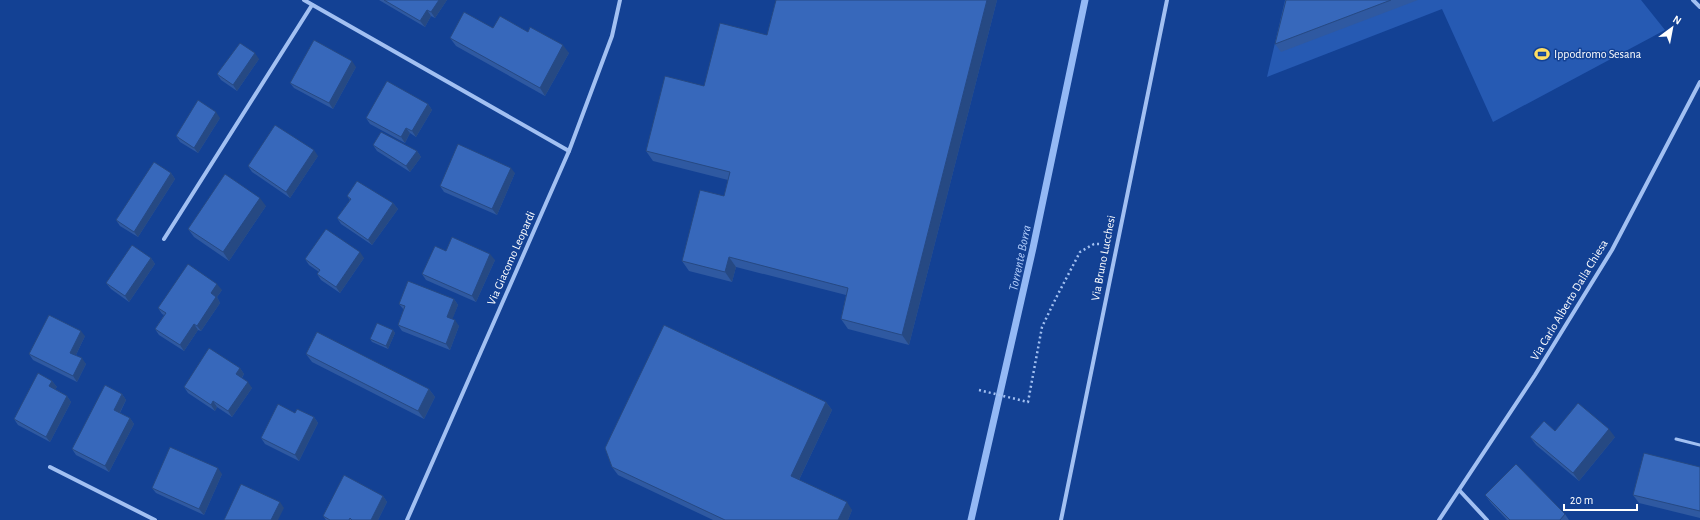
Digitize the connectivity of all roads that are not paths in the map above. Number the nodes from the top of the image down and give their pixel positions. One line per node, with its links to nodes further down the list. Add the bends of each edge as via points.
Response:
1 (304, 0): 5 (street)
2 (620, 0): 8 (street, Via Giacomo Leopardi, via 612,36)
3 (1167, 0): 16 (street, Via Bruno Lucchesi)
4 (1693, 0): 6 (street)
5 (312, 5): 8 (street); 9 (street)
6 (1700, 7)
7 (1700, 82): 13 (street, Via Carlo Alberto Dalla Chiesa, via 1612,250)
8 (569, 151): 15 (street, Via Giacomo Leopardi)
9 (164, 239)
10 (1676, 439): 11 (lane)
11 (1700, 445)
12 (50, 466): 14 (street)
13 (1460, 490): 17 (street, Via Carlo Alberto Dalla Chiesa); 18 (street)
14 (155, 520)
15 (407, 520)
16 (1061, 520)
17 (1439, 520)
18 (1487, 520)

